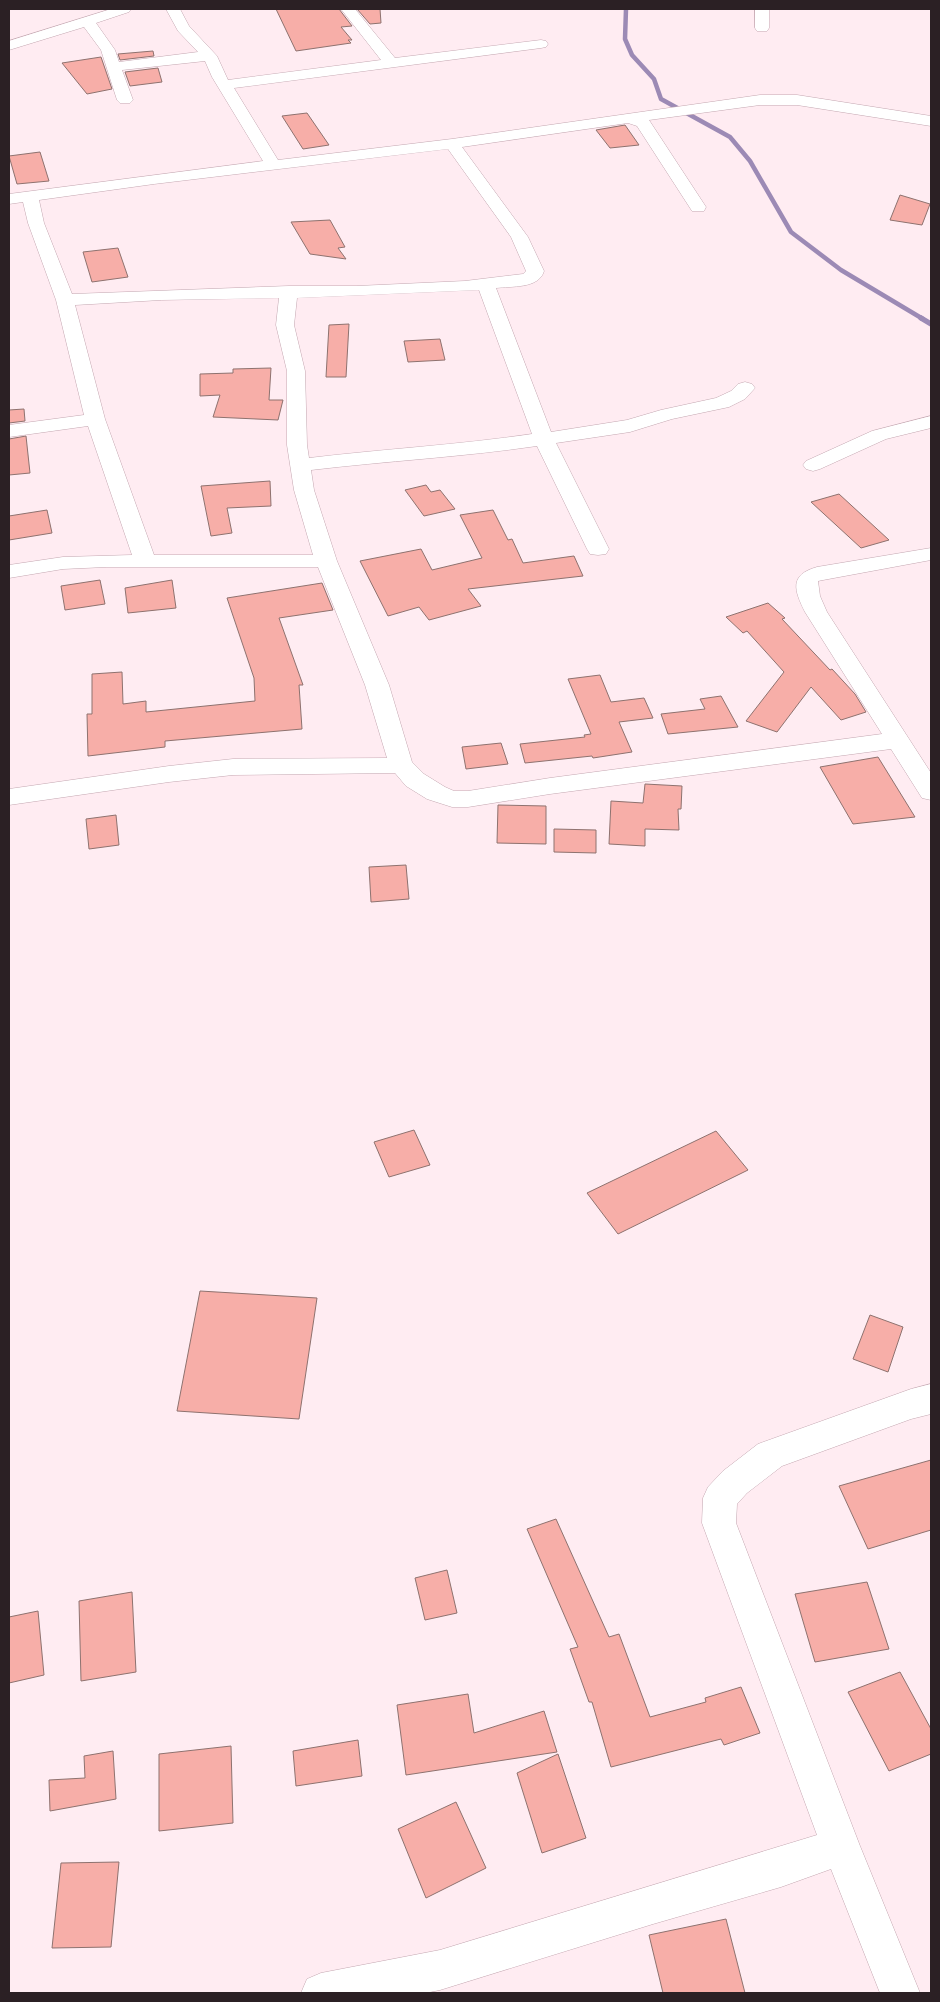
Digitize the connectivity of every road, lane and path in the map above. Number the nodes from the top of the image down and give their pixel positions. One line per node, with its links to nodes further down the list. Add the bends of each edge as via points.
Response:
1 (124, 9): 5 (street)
2 (173, 9): 9 (street, via 183,28)
3 (348, 9): 10 (street)
4 (762, 9): 6 (street)
5 (87, 21): 8 (street); 11 (street, via 108,50)
6 (762, 28)
7 (541, 44): 10 (street)
8 (9, 46)
9 (210, 56): 11 (street); 12 (street)
10 (391, 63): 12 (street)
11 (114, 67): 13 (street)
12 (224, 85): 17 (street)
13 (125, 100)
14 (630, 118): 15 (street, via 760,100 797,100); 16 (street); 20 (street, via 643,124)
15 (931, 121)
16 (452, 144): 17 (street); 21 (street, via 520,236 535,271 528,279)
17 (273, 164): 18 (street)
18 (30, 196): 19 (street); 23 (street, via 36,223)
19 (9, 199)
20 (698, 207)
21 (486, 284): 22 (street); 28 (street)
22 (289, 291): 23 (street); 29 (street, via 285,325 296,371 297,445)
23 (65, 300): 25 (street)
24 (745, 388): 28 (street, via 722,402 630,426)
25 (95, 420): 27 (street); 33 (street, via 128,504)
26 (931, 422): 30 (street, via 879,435)
27 (9, 432)
28 (544, 439): 29 (street); 31 (street)
29 (301, 465): 34 (street, via 304,490)
30 (812, 465)
31 (598, 549)
32 (931, 554): 36 (street, via 816,574 808,578 807,583 808,595 816,612)
33 (145, 561): 34 (street); 35 (street, via 63,563)
34 (326, 561): 37 (street, via 377,685)
35 (9, 572)
36 (898, 740): 37 (street, via 468,799 452,799 436,793 415,780); 38 (street)
37 (401, 765): 39 (street, via 206,770)
38 (931, 792)
39 (9, 797)
40 (931, 1399): 41 (street, via 770,1455 720,1498 719,1524)
41 (841, 1846): 42 (street, via 440,1970); 43 (street)
42 (321, 1993)
43 (900, 1993)

